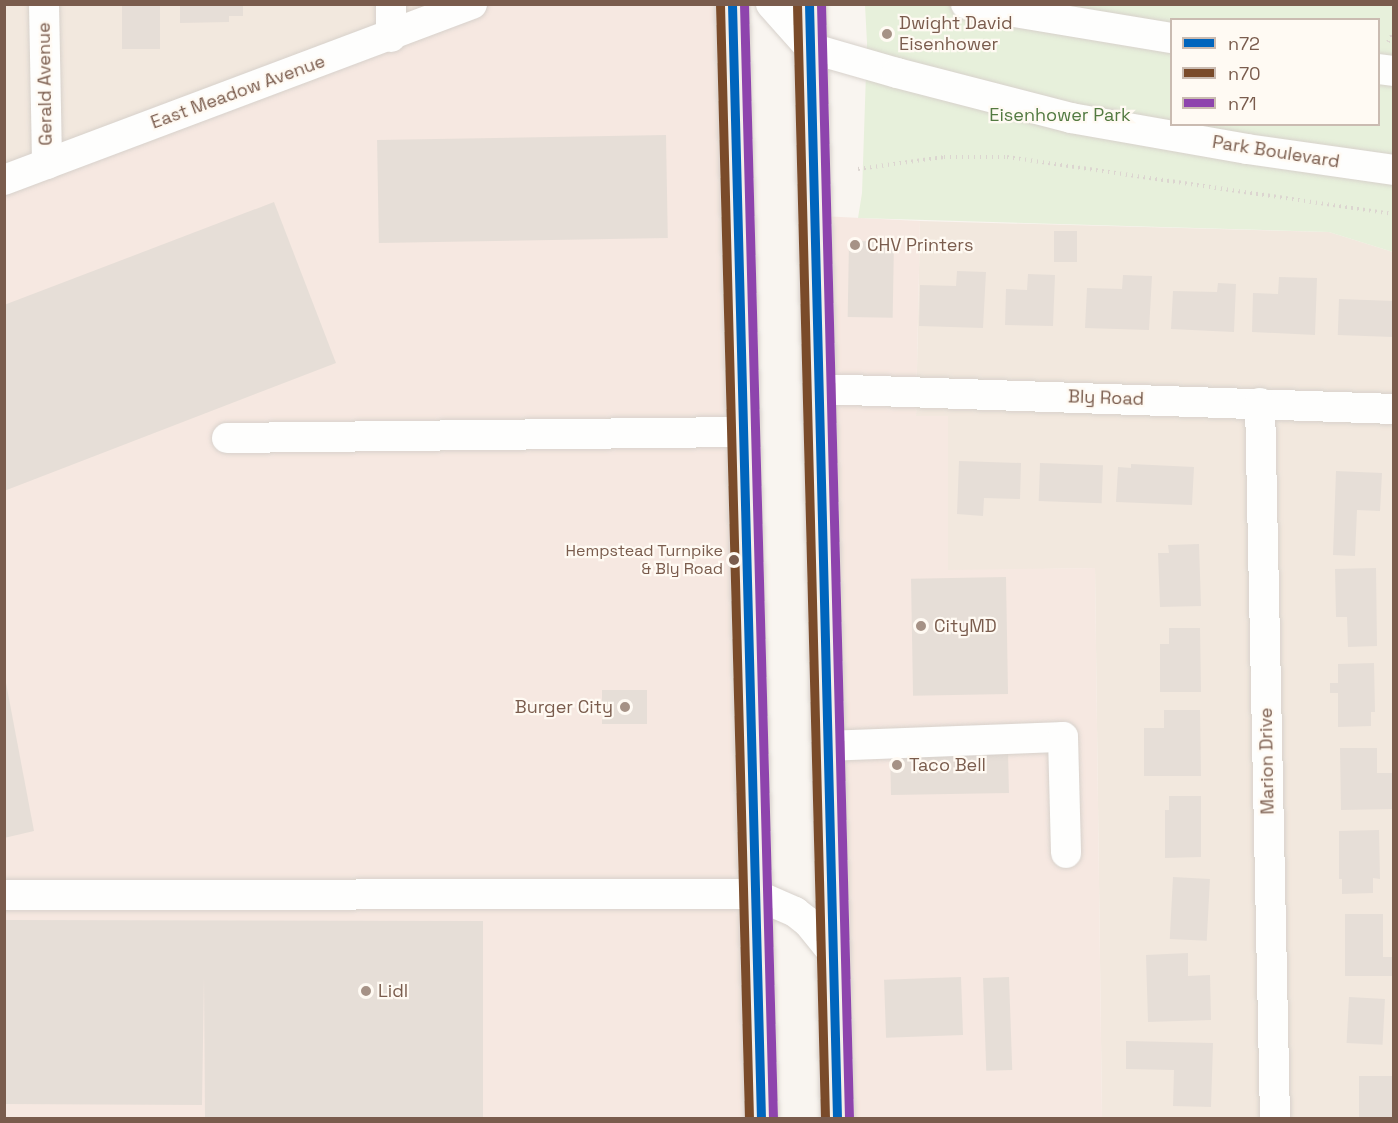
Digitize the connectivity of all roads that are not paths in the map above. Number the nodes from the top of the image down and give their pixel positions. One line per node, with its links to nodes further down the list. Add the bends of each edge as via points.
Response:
1 (44, 4): 11 (street, Gerald Avenue)
2 (391, 4): 8 (street)
3 (472, 4): 8 (street, East Meadow Avenue)
4 (732, 4): 17 (main road)
5 (771, 4): 10 (street)
6 (809, 4): 10 (main road)
7 (966, 4): 9 (street)
8 (391, 37): 11 (street, East Meadow Avenue)
9 (1170, 38)
10 (810, 48): 12 (street, Park Boulevard, via 1071,118); 14 (main road)
11 (47, 164): 13 (street, East Meadow Avenue)
12 (1394, 170)
13 (4, 180)
14 (819, 389): 15 (street, Bly Road); 19 (main road)
15 (1260, 404): 16 (street, Bly Road); 26 (street, Marion Drive)
16 (1394, 409)
17 (742, 432): 18 (street); 21 (main road)
18 (227, 438)
19 (827, 746): 20 (street, via 1063,737); 23 (main road)
20 (1066, 852)
21 (754, 894): 22 (street); 23 (street, via 795,912); 24 (main road)
22 (4, 895)
23 (832, 952): 25 (main road)
24 (761, 1119)
25 (837, 1119)
26 (1275, 1119)

